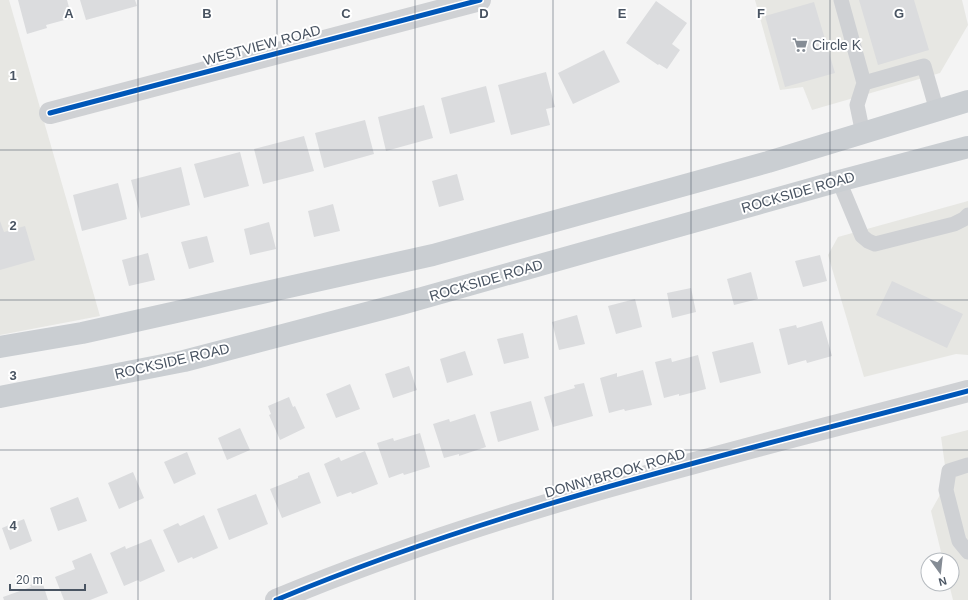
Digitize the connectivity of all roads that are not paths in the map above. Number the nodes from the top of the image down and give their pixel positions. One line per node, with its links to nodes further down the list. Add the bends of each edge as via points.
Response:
1 (480, 0): 6 (street, WESTVIEW ROAD)
2 (841, 0): 3 (lane)
3 (864, 83): 5 (lane, via 924,66); 7 (lane, via 857,105)
4 (968, 102): 5 (main road)
5 (937, 111): 7 (main road)
6 (50, 113)
7 (863, 134): 11 (main road, via 433,255 82,333)
8 (968, 147): 9 (main road, ROCKSIDE ROAD)
9 (839, 181): 10 (lane, via 862,236 875,244 954,224); 13 (main road, ROCKSIDE ROAD, via 402,304 184,361)
10 (968, 215)
11 (0, 347)
12 (968, 391): 16 (street, DONNYBROOK ROAD, via 492,520 407,548)
13 (0, 397)
14 (968, 465): 15 (lane, via 949,471 946,490 959,541)
15 (968, 552)
16 (276, 600)

